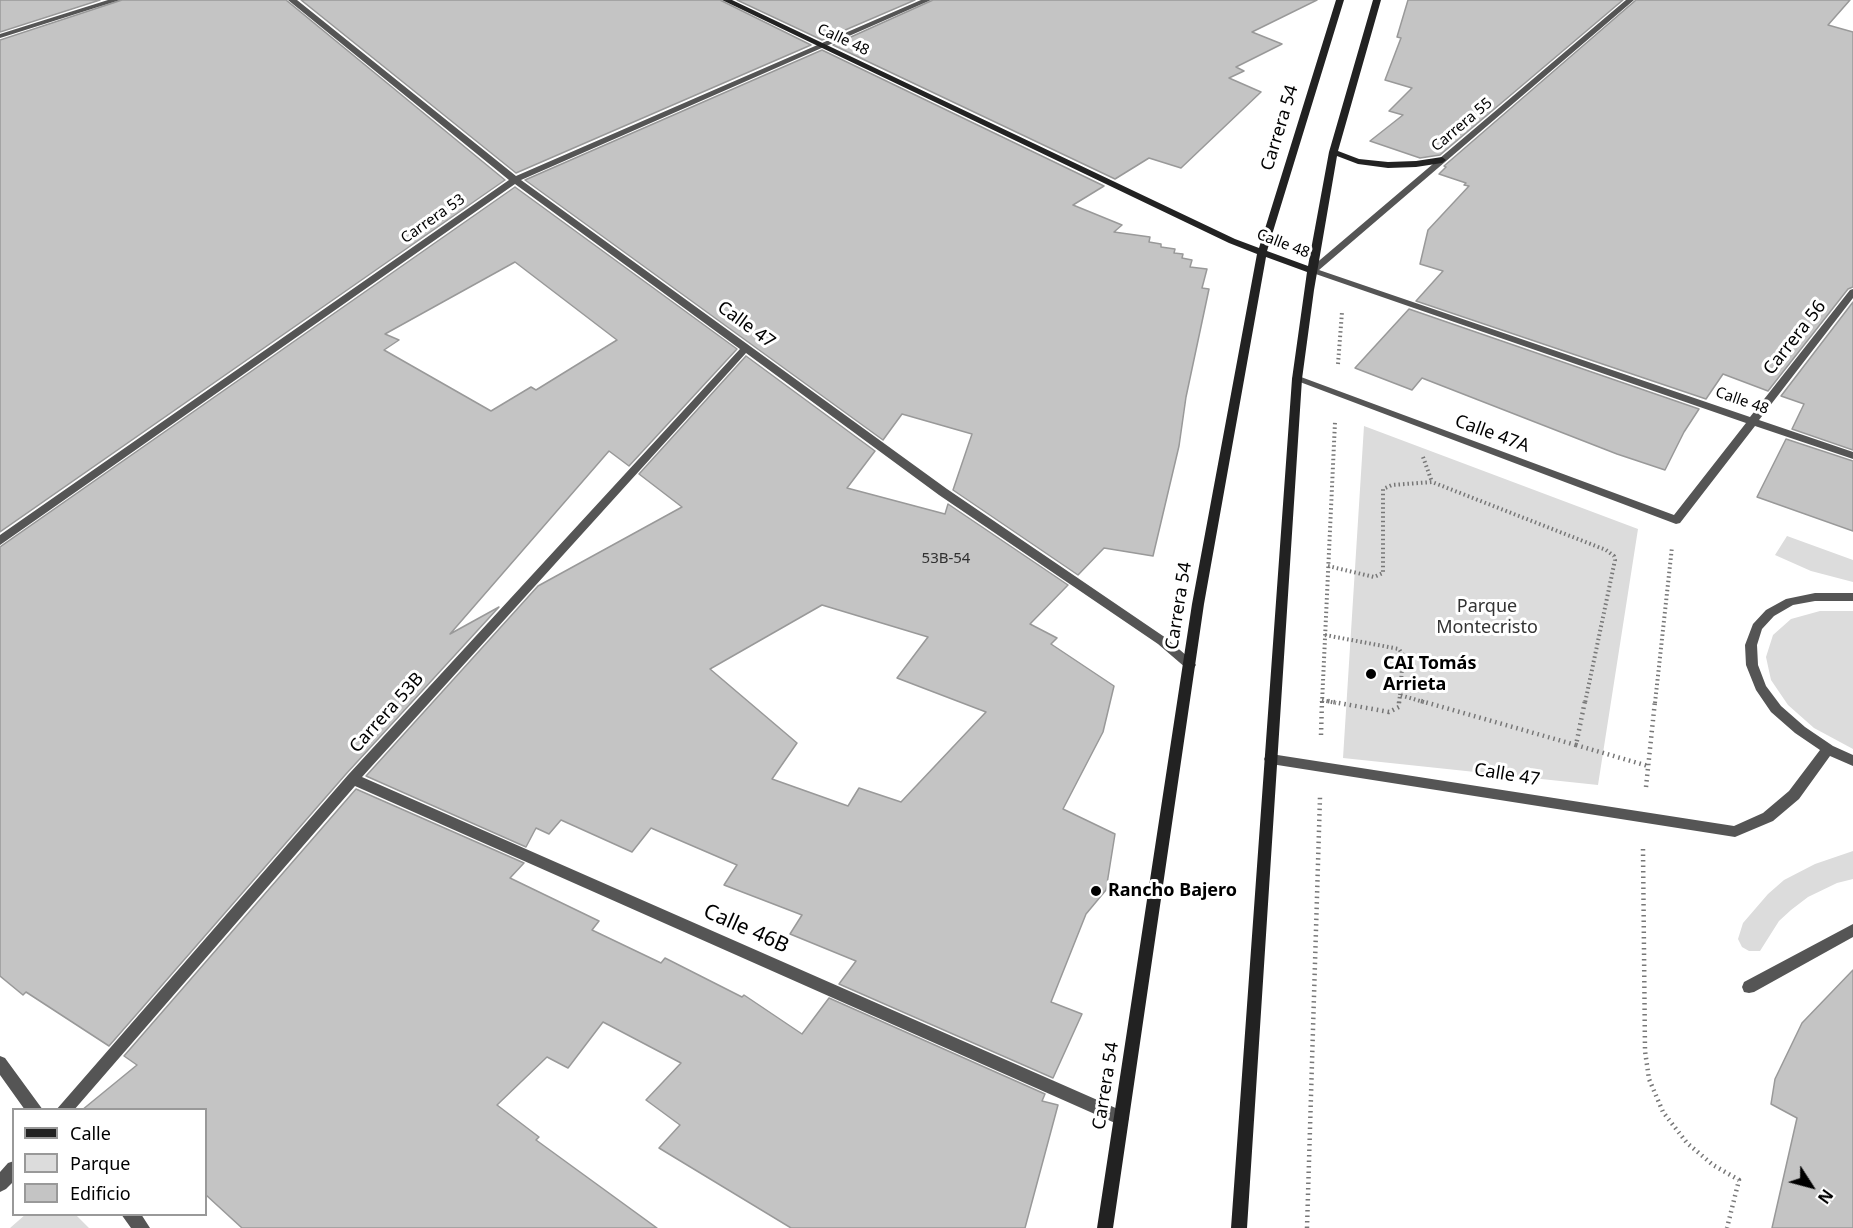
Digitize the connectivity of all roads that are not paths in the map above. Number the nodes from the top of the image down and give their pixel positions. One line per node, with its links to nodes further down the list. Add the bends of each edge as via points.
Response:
1 (116, 0): 8 (street)
2 (292, 0): 12 (street, Calle 47)
3 (726, 0): 9 (main road, Calle 48)
4 (927, 0): 9 (street, Carrera 53)
5 (1340, 0): 13 (main road, Carrera 54)
6 (1377, 0): 10 (main road)
7 (1630, 0): 11 (street, Carrera 55)
8 (0, 36)
9 (822, 47): 12 (street, Carrera 53); 13 (main road, Calle 48)
10 (1333, 152): 11 (main road, via 1358,161 1388,165); 14 (main road)
11 (1442, 160): 14 (street, Carrera 55)
12 (515, 180): 16 (street, Calle 47); 21 (street, Carrera 53)
13 (1262, 253): 14 (main road, Calle 48); 23 (main road, Carrera 54)
14 (1312, 271): 17 (main road); 18 (street, Calle 48)
15 (1853, 292): 18 (street, Carrera 56)
16 (745, 349): 23 (street, Calle 47); 27 (street, Carrera 53B)
17 (1298, 380): 20 (street, Calle 47A); 25 (main road)
18 (1752, 420): 19 (street, Calle 48); 20 (street, Carrera 56)
19 (1853, 456)
20 (1676, 520)
21 (0, 541)
22 (1853, 597): 24 (street, via 1815,597 1790,602 1756,627 1750,645 1760,687 1776,709)
23 (1190, 664): 33 (main road, Carrera 54)
24 (1828, 749): 25 (street, Calle 47, via 1794,795 1768,817 1735,832); 26 (street)
25 (1271, 759): 39 (main road)
26 (1853, 761)
27 (353, 779): 32 (street, Carrera 53B); 33 (street, Calle 46B)
28 (1853, 930): 29 (street)
29 (1749, 987)
30 (0, 1063): 31 (street)
31 (33, 1108)
32 (65, 1108)
33 (1121, 1118): 38 (main road, Carrera 54)
34 (12, 1170): 35 (street)
35 (0, 1184)
36 (130, 1216): 37 (street)
37 (142, 1228)
38 (1105, 1228)
39 (1239, 1228)

